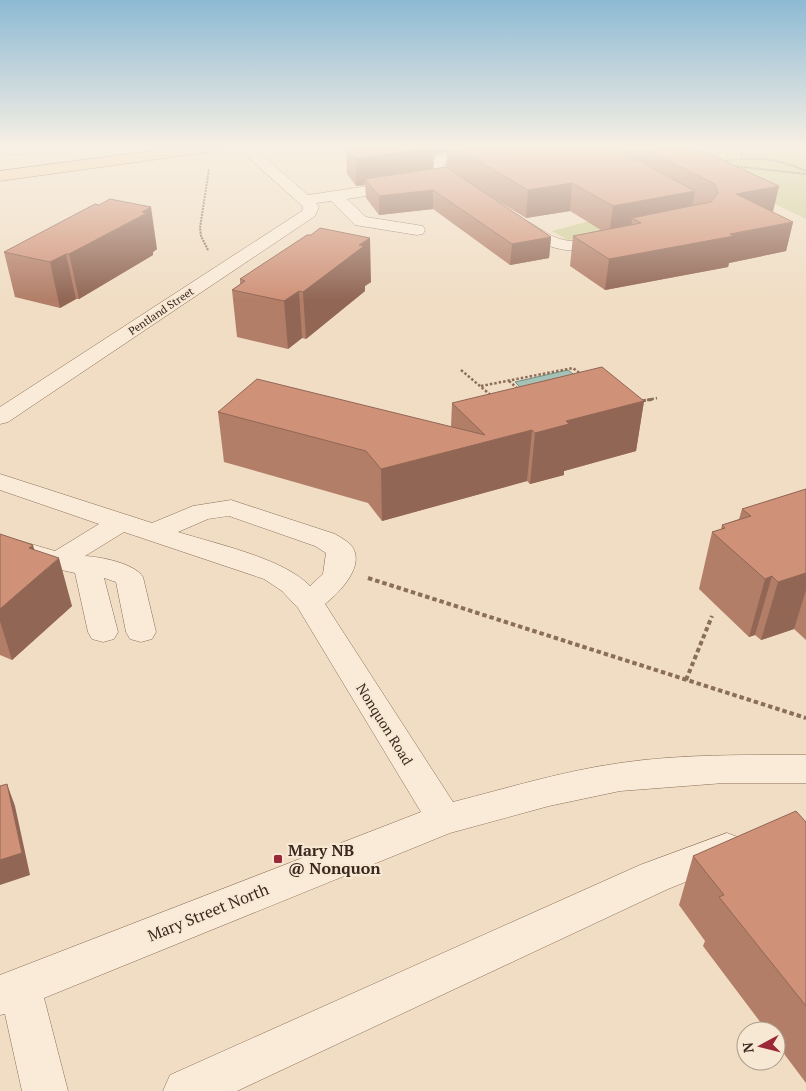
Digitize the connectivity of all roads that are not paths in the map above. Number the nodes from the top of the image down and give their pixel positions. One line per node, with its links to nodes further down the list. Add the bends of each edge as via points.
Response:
1 (303, 198): 5 (street)
2 (327, 198): 5 (street)
3 (337, 198): 8 (street, via 361,221)
4 (480, 198): 6 (street)
5 (305, 200): 10 (street, Pentland Street, via 311,207 309,213)
6 (483, 200)
7 (508, 217): 9 (street, via 560,246 585,247)
8 (417, 230)
9 (623, 240)
10 (0, 417)
11 (0, 482): 12 (street, Nonquon Road)
12 (122, 522): 13 (street, Nonquon Road); 15 (street)
13 (153, 533): 17 (street, Nonquon Road, via 274,573 292,584); 17 (street, via 202,512 231,508 325,540 340,550 340,570)
14 (0, 543): 15 (street)
15 (58, 561): 16 (street)
16 (87, 565): 18 (street); 19 (street, via 129,577)
17 (309, 602): 21 (street, Nonquon Road)
18 (103, 632)
19 (141, 632)
20 (806, 769): 21 (street, via 724,769 620,777)
21 (444, 819): 23 (street, Mary Street North)
22 (764, 838): 25 (street, via 717,852 654,877)
23 (10, 991): 24 (street)
24 (45, 1091)
25 (186, 1091)

